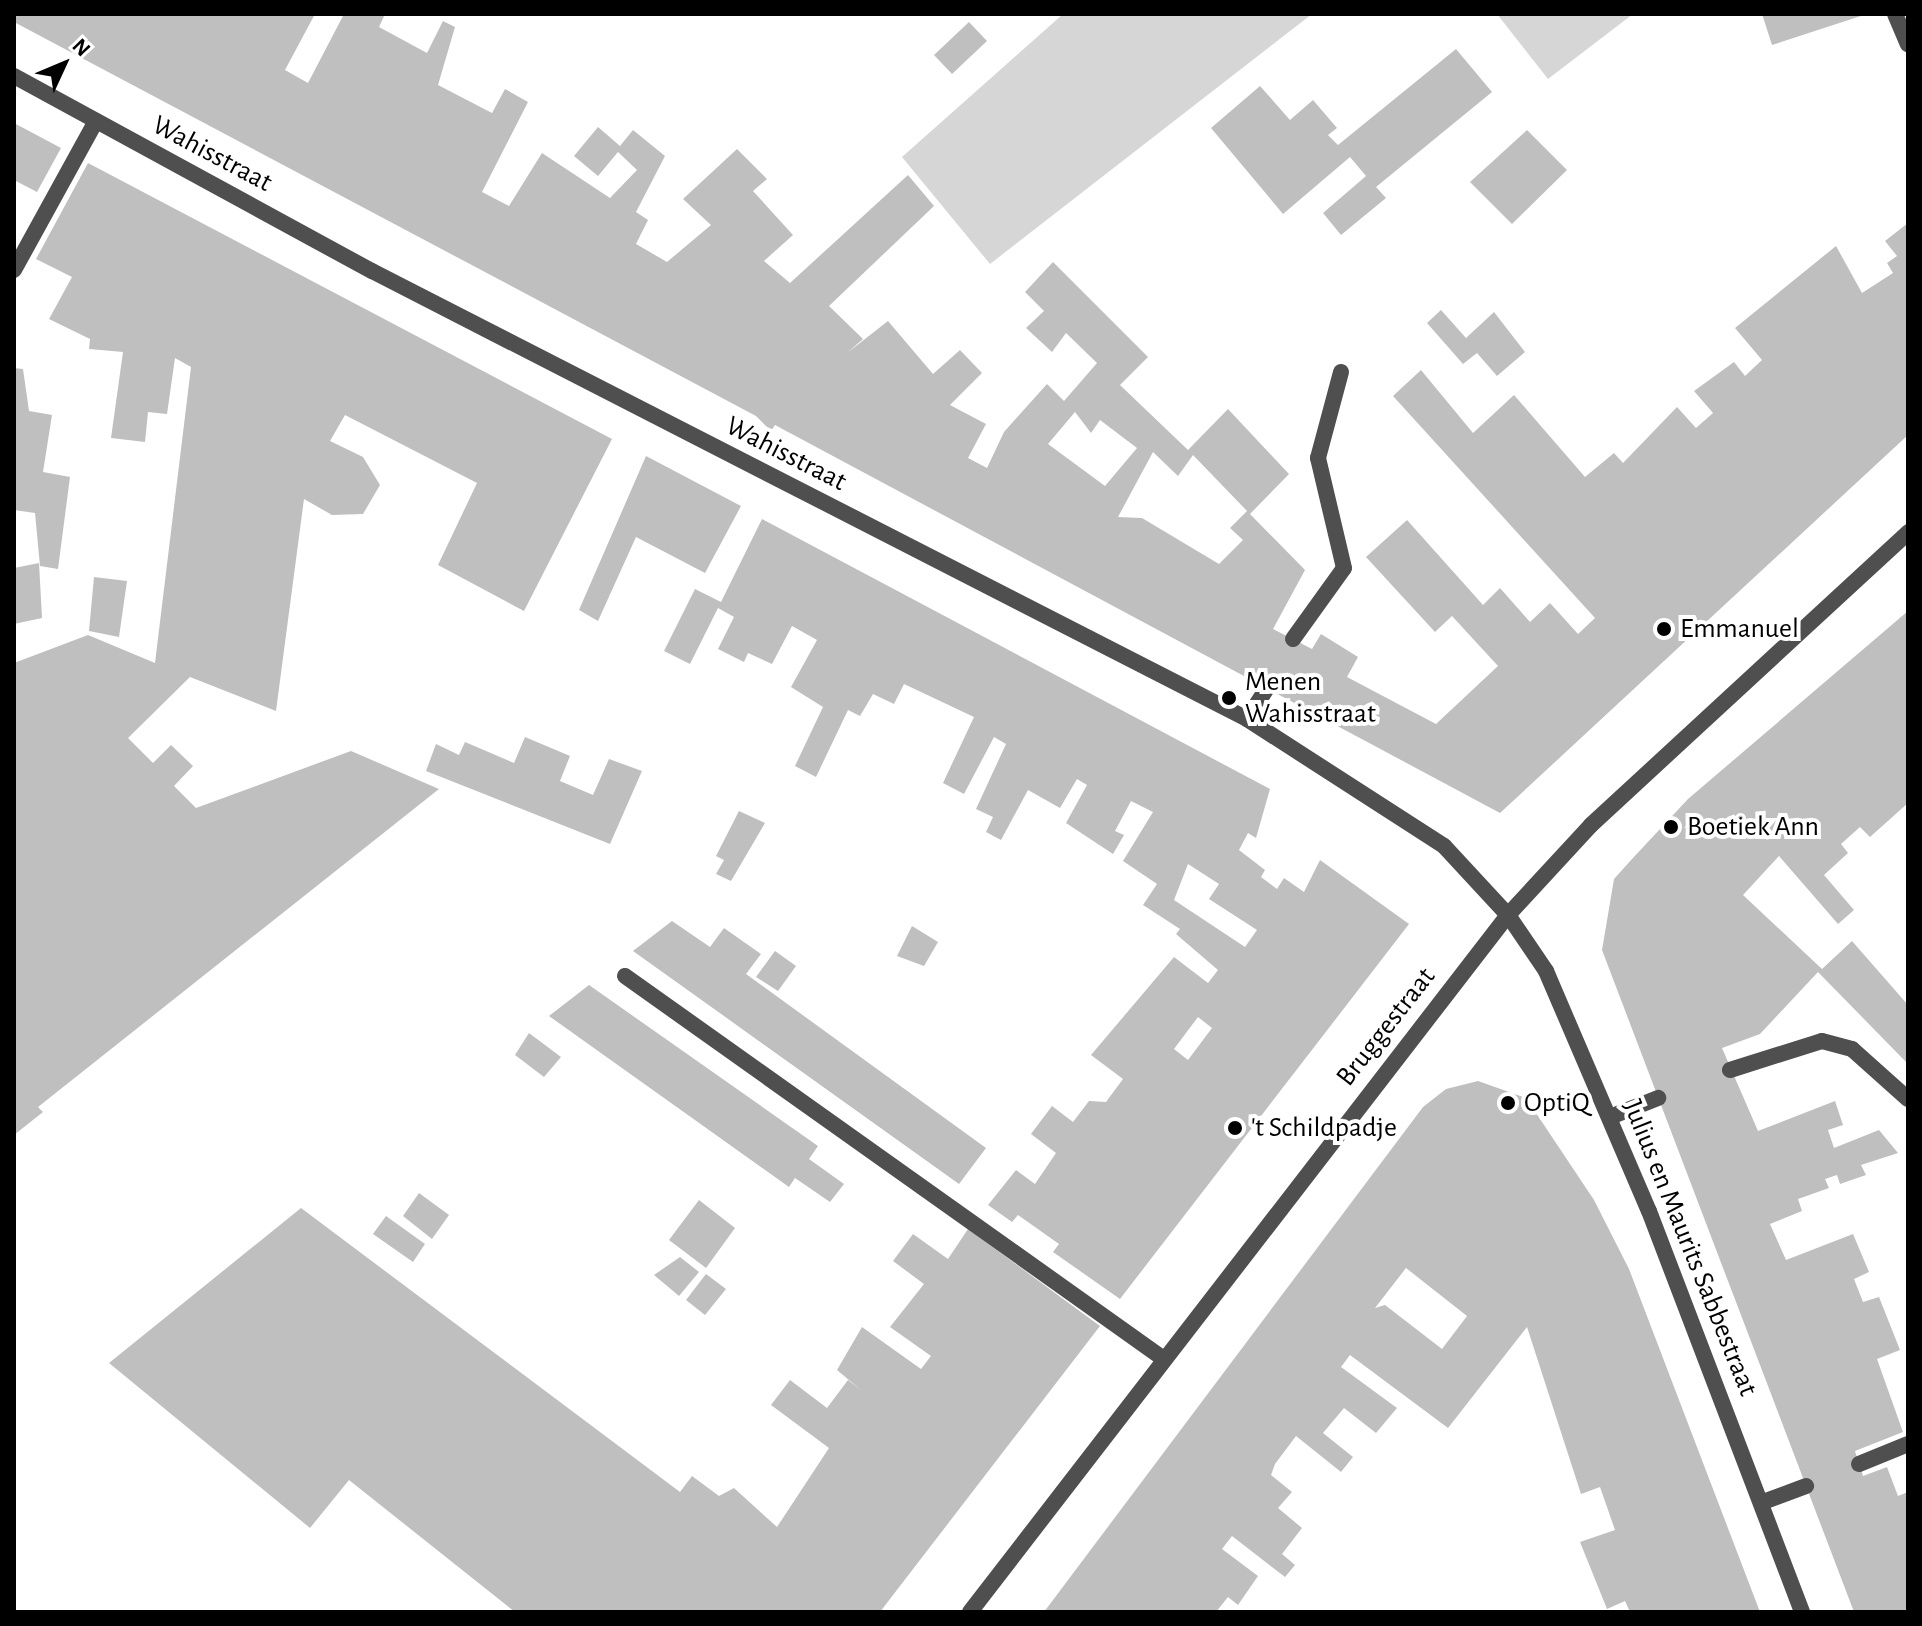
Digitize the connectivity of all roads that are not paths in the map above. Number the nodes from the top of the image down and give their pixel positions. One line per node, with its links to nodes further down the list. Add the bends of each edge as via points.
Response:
1 (1895, 14): 2 (street)
2 (1908, 44)
3 (14, 76): 4 (street, Wahisstraat)
4 (96, 121): 5 (street); 10 (street, Wahisstraat)
5 (14, 270)
6 (1341, 372): 8 (street, via 1318,458 1344,568)
7 (1908, 532): 11 (street, Bruggestraat, via 1591,825)
8 (1293, 639)
9 (1268, 687): 10 (street)
10 (1247, 719): 11 (street, Wahisstraat, via 1444,846)
11 (1508, 915): 16 (street, Julius en Maurits Sabbestraat, via 1546,971); 17 (street, Bruggestraat)
12 (625, 976): 17 (street)
13 (1730, 1070): 15 (street, via 1822,1041 1852,1049)
14 (1658, 1098): 16 (street)
15 (1908, 1099)
16 (1610, 1117): 21 (street, Julius en Maurits Sabbestraat)
17 (1164, 1359): 22 (street, Bruggestraat)
18 (1908, 1444): 19 (street)
19 (1859, 1464)
20 (1806, 1486): 21 (street)
21 (1763, 1502): 23 (street, Julius en Maurits Sabbestraat)
22 (970, 1612)
23 (1802, 1612)

